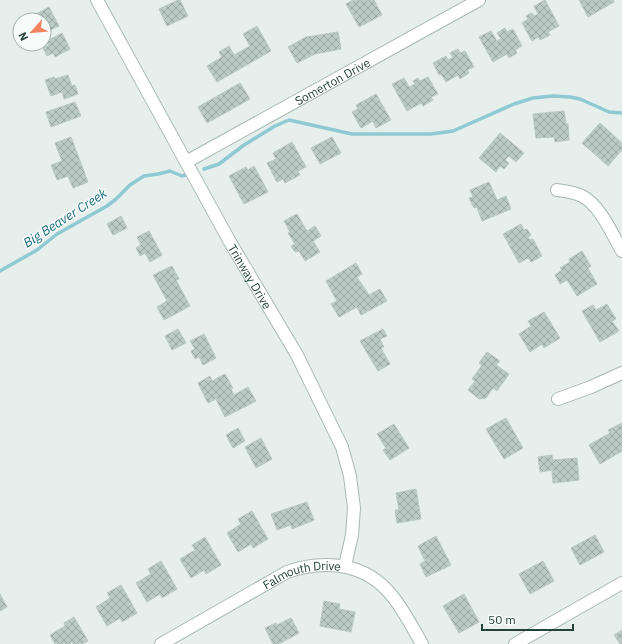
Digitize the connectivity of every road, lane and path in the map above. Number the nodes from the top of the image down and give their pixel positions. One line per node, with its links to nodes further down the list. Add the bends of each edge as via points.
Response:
1 (97, 0): 3 (street, Trinway Drive)
2 (479, 0): 3 (street, Somerton Drive)
3 (186, 162): 8 (street, Trinway Drive, via 294,350 342,448 350,476 354,508 352,534)
4 (557, 190): 5 (street, via 569,191 592,203)
5 (622, 251)
6 (622, 373): 7 (street)
7 (558, 399)
8 (345, 566): 10 (street, Falmouth Drive, via 319,564 287,572); 11 (street, Falmouth Drive, via 368,576 384,587)
9 (622, 583): 12 (street)
10 (161, 644)
11 (422, 644)
12 (515, 644)

